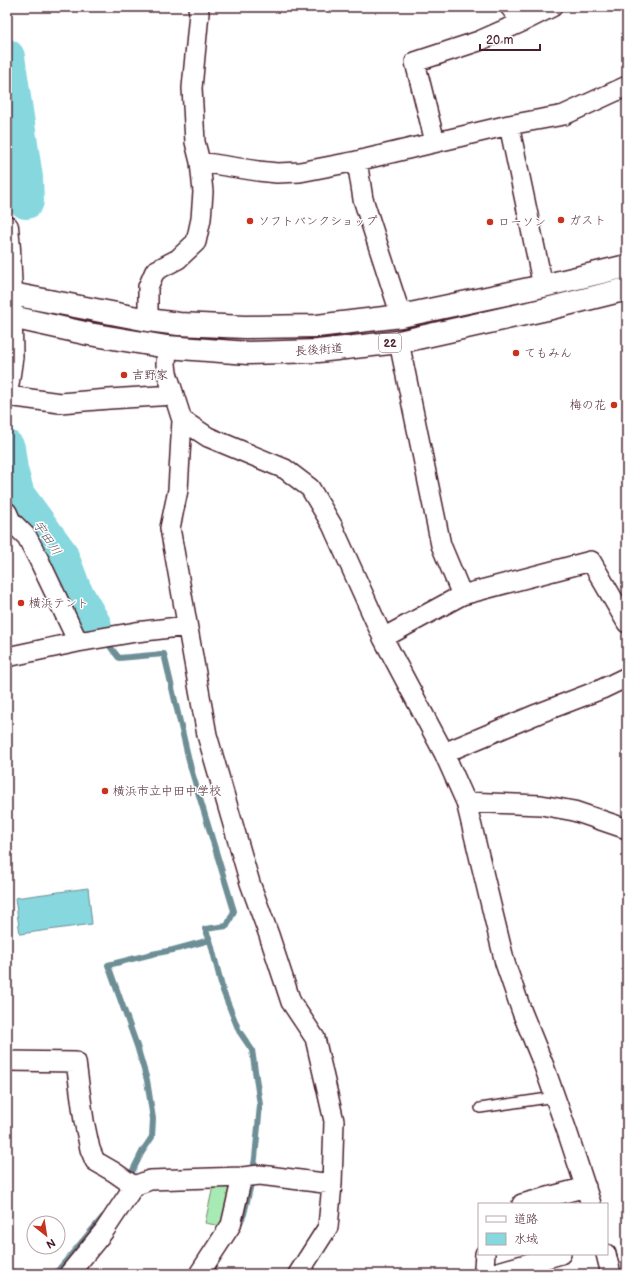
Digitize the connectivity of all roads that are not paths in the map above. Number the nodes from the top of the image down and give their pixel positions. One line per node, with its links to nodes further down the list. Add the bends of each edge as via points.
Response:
1 (198, 7): 9 (street, via 192,88 195,142)
2 (510, 7): 4 (street)
3 (552, 7): 4 (street)
4 (522, 22): 7 (street, via 479,41 415,62)
5 (627, 86): 6 (street, via 564,115)
6 (509, 125): 7 (street); 12 (street)
7 (435, 142): 8 (street)
8 (357, 161): 9 (street, via 300,172 277,173); 16 (street, via 363,199)
9 (200, 162): 17 (street, via 203,192 196,242 178,258 155,270 148,288)
10 (7, 227): 14 (main road)
11 (627, 266): 12 (main road, 長後街道 / 22)
12 (543, 286): 16 (main road, 長後街道 / 22)
13 (627, 289): 18 (main road, 長後街道 / 22)
14 (9, 294): 15 (street); 17 (main road, 長後街道 / 22)
15 (10, 316): 19 (main road, 長後街道 / 22, via 89,334); 21 (street, via 13,357)
16 (400, 316): 17 (main road, 長後街道 / 22, via 317,326 252,327)
17 (148, 320)
18 (399, 342): 19 (main road, 長後街道 / 22, via 318,351 248,353); 24 (street, via 441,544)
19 (167, 347): 20 (street, via 167,373)
20 (174, 395): 21 (street, via 60,403); 22 (street)
21 (7, 397)
22 (182, 420): 26 (street, via 178,490 170,528); 27 (street, via 208,438 285,469 310,488 332,525)
23 (7, 512): 28 (street, via 27,537)
24 (462, 595): 25 (street, via 591,562); 27 (street)
25 (627, 623)
26 (187, 626): 28 (street); 38 (street, via 207,735 250,883 291,1002 315,1038 334,1121)
27 (383, 638): 31 (street)
28 (78, 642): 29 (street)
29 (7, 657)
30 (627, 677): 31 (street)
31 (444, 754): 32 (street)
32 (466, 802): 33 (street, via 541,805 574,811); 35 (street, via 505,963)
33 (627, 829)
34 (7, 1061): 39 (street, via 76,1062 85,1128 95,1161)
35 (555, 1097): 36 (lane); 40 (street)
36 (480, 1108)
37 (242, 1177): 38 (street, via 260,1175); 39 (street, via 150,1180); 46 (street, via 231,1225)
38 (332, 1184): 47 (street, via 328,1227)
39 (134, 1186): 45 (street, via 104,1231)
40 (588, 1196): 41 (street)
41 (530, 1203)
42 (485, 1255): 43 (street, via 484,1267 491,1274)
43 (558, 1255)
44 (606, 1255): 48 (street)
45 (69, 1274)
46 (199, 1274)
47 (298, 1274)
48 (611, 1274)

